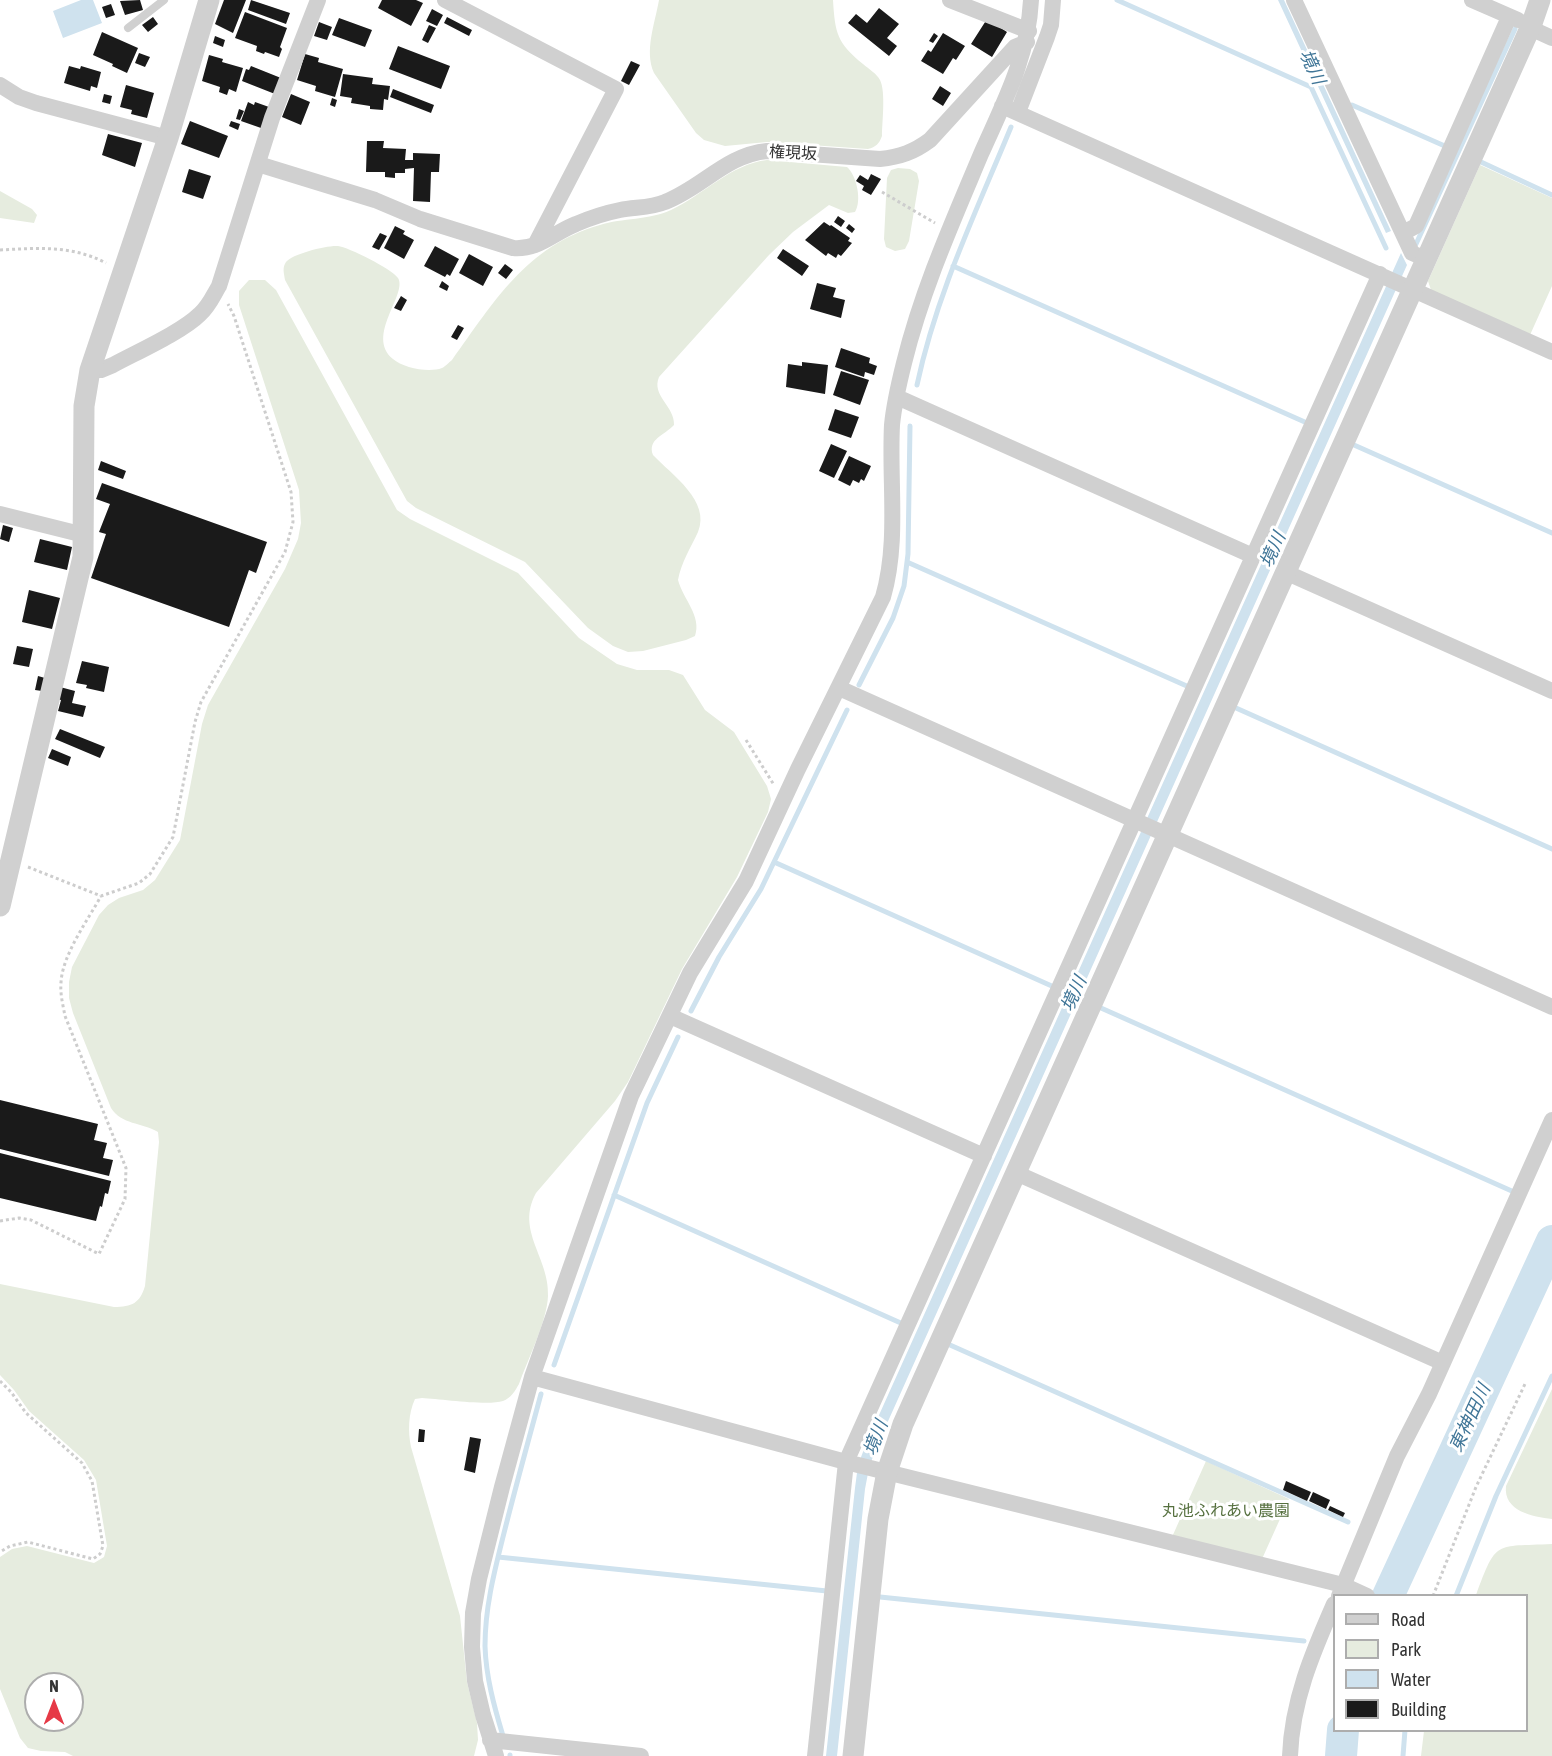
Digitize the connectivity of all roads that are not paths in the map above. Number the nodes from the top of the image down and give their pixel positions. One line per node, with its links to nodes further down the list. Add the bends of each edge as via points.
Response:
1 (164, 0): 13 (lane)
2 (209, 0): 18 (street)
3 (318, 0): 19 (street)
4 (445, 0): 21 (street, via 616,89)
5 (950, 0): 14 (street)
6 (1031, 0): 14 (street)
7 (1053, 0): 17 (street, via 1047,37)
8 (1294, 0): 20 (street)
9 (1472, 0): 11 (street)
10 (1540, 0): 12 (street)
11 (1509, 16): 12 (street); 20 (street, via 1416,226)
12 (1530, 27): 15 (street); 22 (street)
13 (128, 28)
14 (1028, 36): 17 (street); 21 (street, 権現坂, via 915,151 898,158 880,159 753,152 664,203 597,216)
15 (1552, 38)
16 (0, 85): 18 (street, via 20,98)
17 (1010, 109): 23 (street); 27 (street, via 949,230 917,317)
18 (168, 138): 26 (street)
19 (258, 164): 21 (street, via 513,248); 26 (street, via 215,292 200,314 113,365)
20 (1403, 233): 22 (street, via 1412,253)
21 (535, 246)
22 (1425, 260): 24 (street)
23 (1383, 275): 24 (street); 30 (street)
24 (1408, 286): 25 (street); 31 (street)
25 (1552, 352)
26 (90, 370): 29 (street, via 84,406)
27 (897, 397): 30 (street); 32 (street, via 892,425 891,553 887,583 878,611)
28 (0, 514): 29 (street)
29 (84, 535): 36 (street, via 78,579)
30 (1253, 556): 34 (street)
31 (1285, 572): 33 (street); 35 (street)
32 (839, 688): 34 (street); 39 (street, via 746,881 697,960)
33 (1552, 691)
34 (1137, 822): 35 (street); 41 (street)
35 (1162, 834): 38 (street); 42 (street)
36 (6, 857): 37 (street)
37 (0, 906)
38 (1552, 1007)
39 (670, 1016): 41 (street); 44 (street, via 631,1096)
40 (1552, 1120): 43 (street)
41 (984, 1156): 45 (street)
42 (1016, 1173): 43 (street); 46 (street)
43 (1443, 1363): 47 (street, via 1397,1456)
44 (532, 1377): 45 (street); 49 (street, via 473,1612 474,1673)
45 (850, 1463): 46 (street); 52 (street)
46 (881, 1471): 47 (street); 53 (street)
47 (1351, 1591)
48 (1333, 1608): 54 (street, via 1302,1684 1293,1716)
49 (490, 1740): 50 (street); 51 (street)
50 (496, 1756)
51 (641, 1756)
52 (815, 1756)
53 (853, 1756)
54 (1290, 1756)

